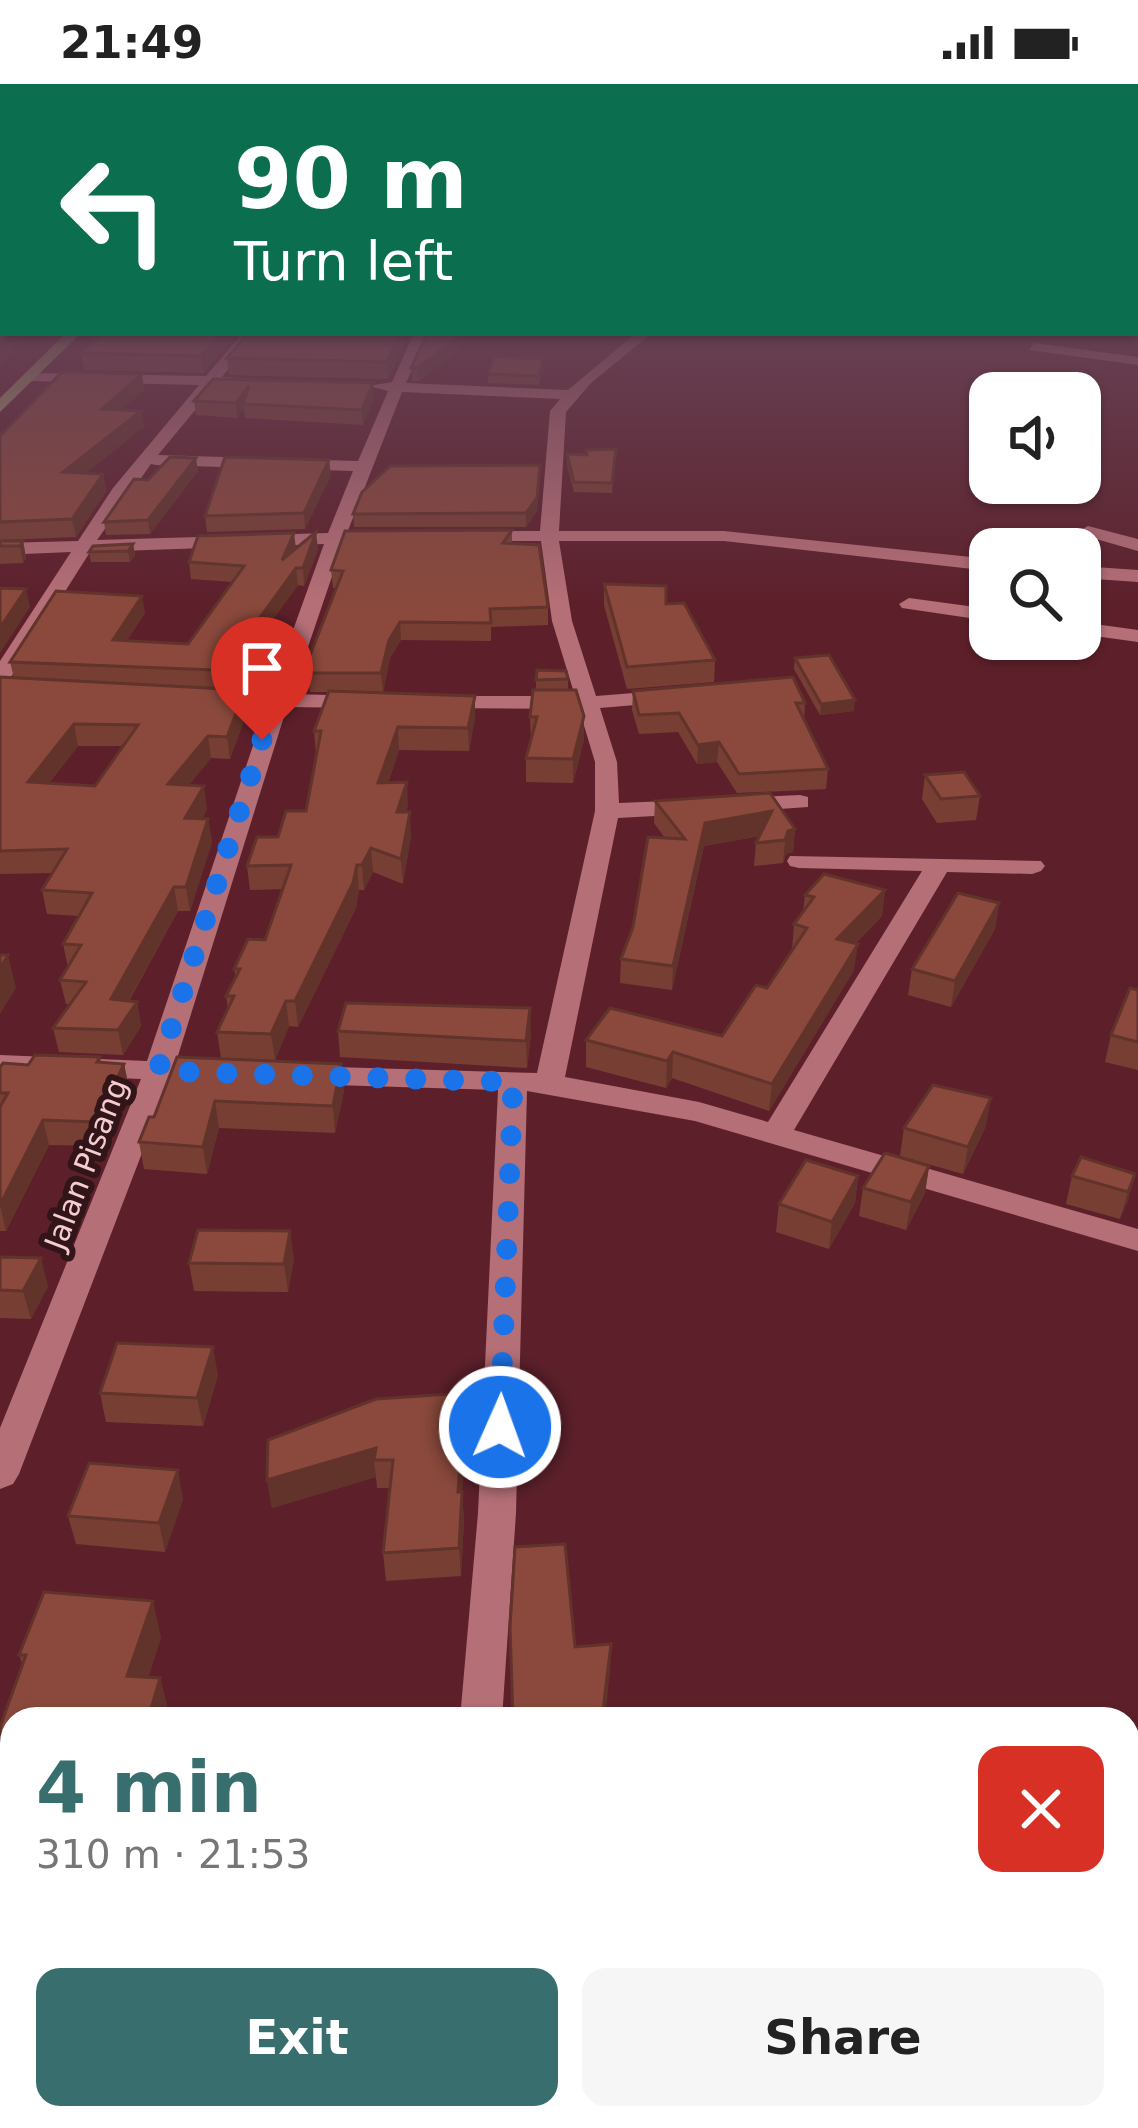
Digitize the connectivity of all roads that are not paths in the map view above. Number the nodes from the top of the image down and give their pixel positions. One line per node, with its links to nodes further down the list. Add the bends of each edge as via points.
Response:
1 (189, 412): 4 (street)
2 (387, 412): 5 (street, Jalan Pisang)
3 (558, 412): 6 (street)
4 (150, 460): 5 (street); 10 (street)
5 (366, 466): 9 (street, Jalan Pisang)
6 (549, 535): 8 (street); 13 (street, via 724,536); 25 (street)
7 (1101, 535): 11 (street)
8 (454, 536)
9 (348, 538): 10 (street); 24 (street, Jalan Pisang)
10 (81, 545): 12 (street); 21 (street)
11 (1138, 548): 15 (street)
12 (0, 549)
13 (969, 563)
14 (1101, 574): 15 (street)
15 (1108, 574): 16 (street)
16 (1138, 576)
17 (909, 604): 18 (street)
18 (969, 612)
19 (1101, 631): 20 (street)
20 (1138, 636)
21 (0, 677)
22 (695, 694): 25 (street)
23 (183, 698): 24 (street)
24 (274, 702): 25 (street); 32 (street, Jalan Pisang)
25 (586, 703): 27 (street, via 606,762)
26 (800, 802): 27 (street)
27 (607, 811): 35 (street, via 578,965)
28 (799, 861): 29 (street)
29 (939, 864): 30 (street); 36 (street)
30 (1032, 866)
31 (0, 1064): 32 (street)
32 (158, 1071): 33 (street); 38 (street, Jalan Pisang)
33 (206, 1072)
34 (277, 1074): 35 (street)
35 (531, 1082): 36 (street); 39 (street)
36 (776, 1134): 37 (street)
37 (1138, 1240)
38 (0, 1474)
39 (482, 1707)

